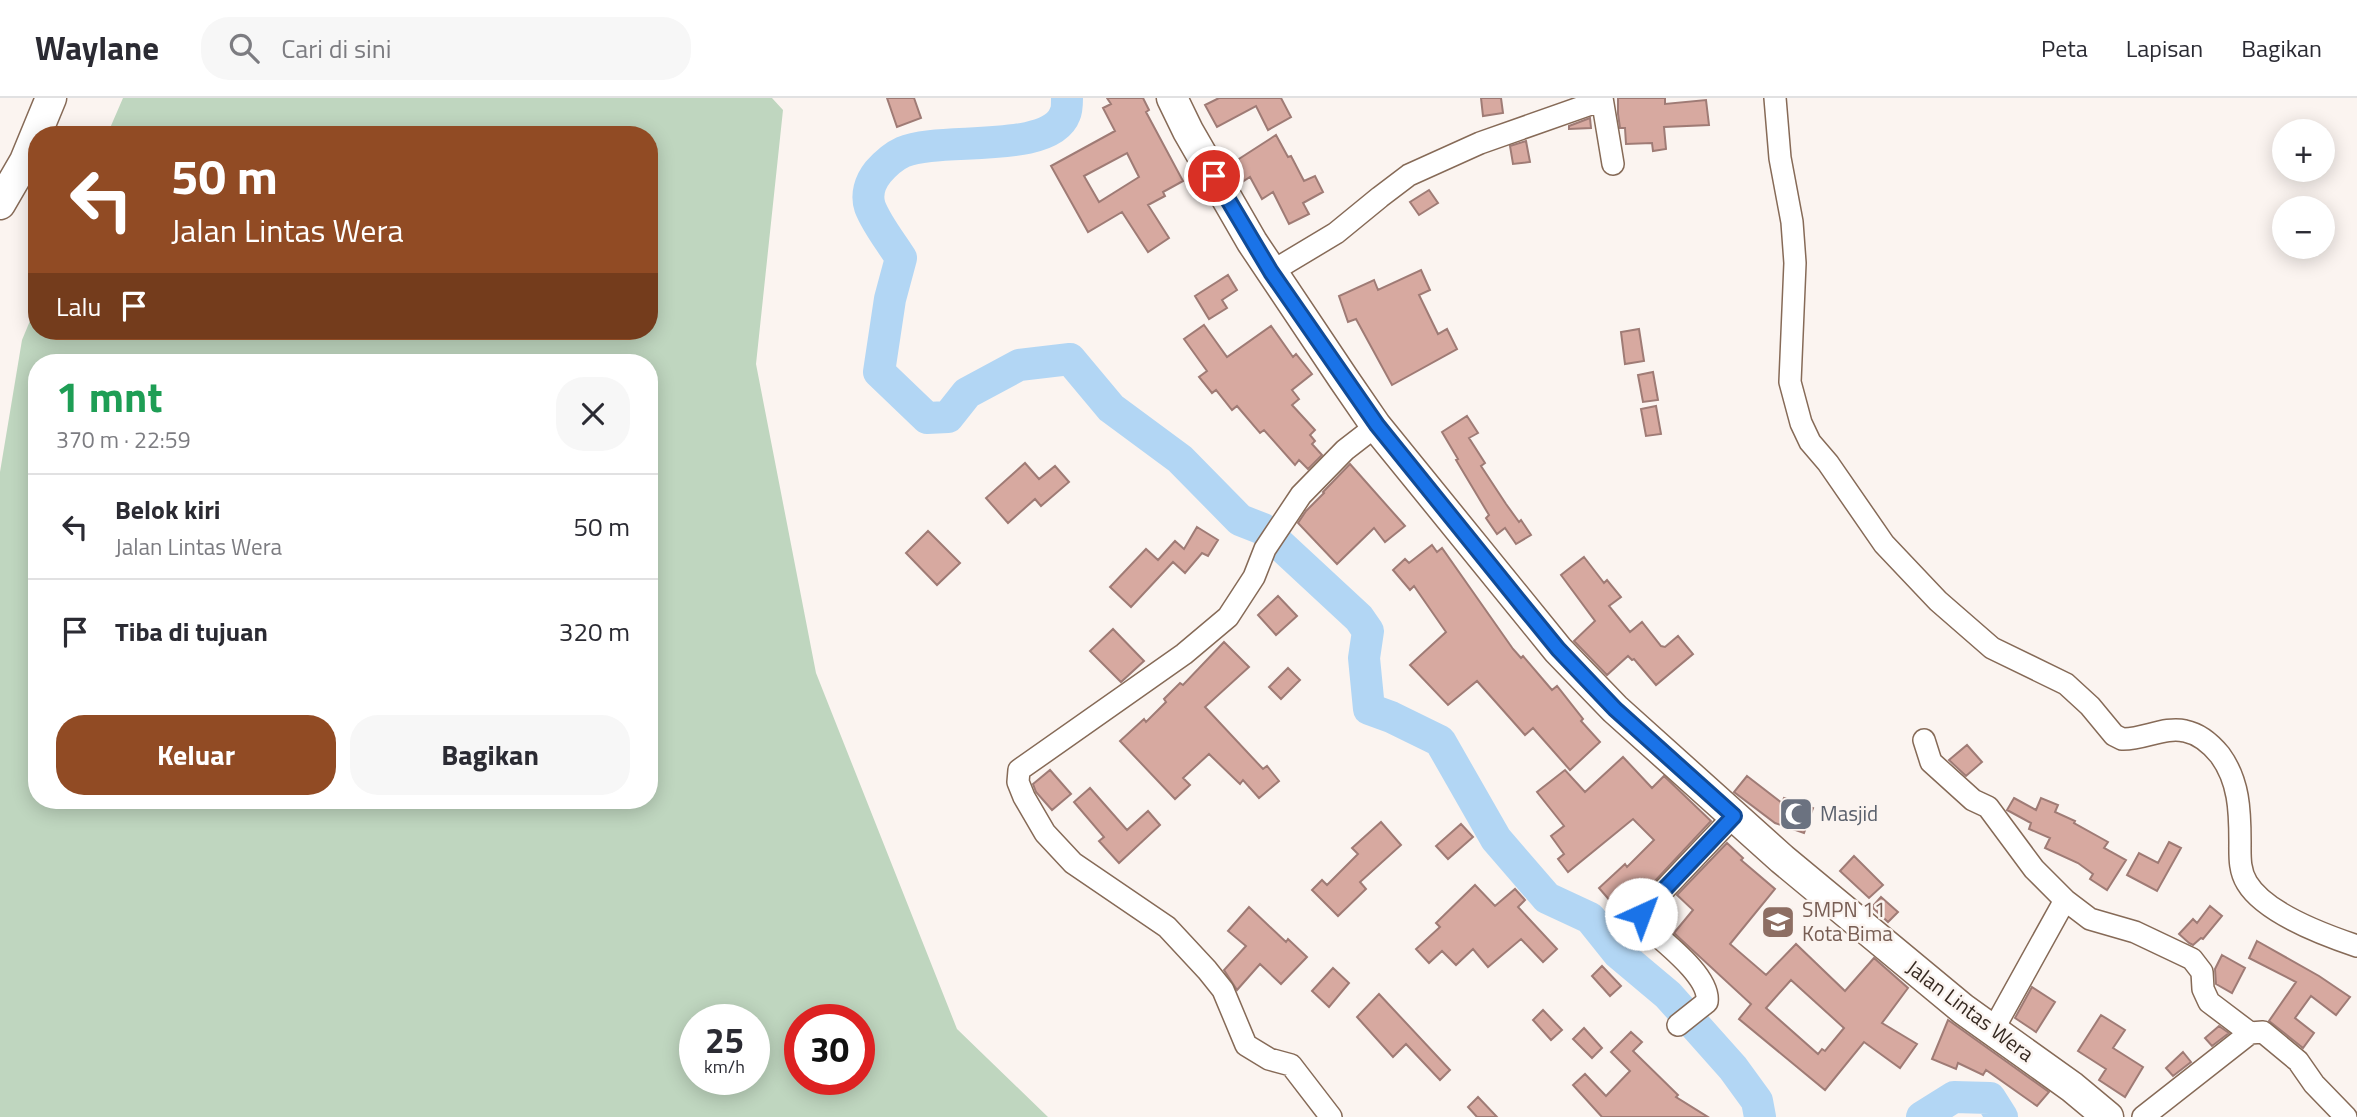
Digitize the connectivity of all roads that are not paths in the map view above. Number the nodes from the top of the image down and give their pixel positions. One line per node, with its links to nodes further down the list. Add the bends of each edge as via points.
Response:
1 (51, 98): 5 (main road)
2 (1172, 98): 9 (main road, Jalan Lintas Wera)
3 (1775, 98): 14 (street, via 1795,263 1790,382 1810,442 1884,544 1938,601 1992,648 2066,684 2122,739 2185,731 2212,745 2230,769 2240,805 2240,864 2246,882 2259,899 2277,910)
4 (1602, 99): 7 (street); 9 (street, via 1480,143 1409,176 1336,233)
5 (40, 126)
6 (28, 155): 8 (main road)
7 (1613, 163)
8 (0, 204)
9 (1271, 272): 10 (main road, Jalan Lintas Wera)
10 (1377, 425): 12 (main road, Jalan Lintas Wera, via 1558,649 1615,709); 18 (street, via 1301,495 1265,548 1254,578 1228,617 1184,654 1019,770 1018,782 1045,833 1073,863 1167,927 1223,990 1246,1045 1269,1059 1292,1065)
11 (1924, 740): 13 (street, via 1931,762 1973,800 1988,807)
12 (1734, 816): 15 (street, via 1641,914 1643,923 1705,984 1707,1002); 16 (main road, Jalan Lintas Wera)
13 (2065, 900): 16 (street); 17 (street, via 2090,919 2134,932 2192,960 2202,972 2209,1002)
14 (2357, 946)
15 (1678, 1026)
16 (1993, 1031): 19 (main road, Jalan Lintas Wera)
17 (2250, 1033): 20 (street); 21 (street, via 2263,1032 2283,1046)
18 (1331, 1117)
19 (2108, 1117)
20 (2143, 1117)
21 (2346, 1117)

